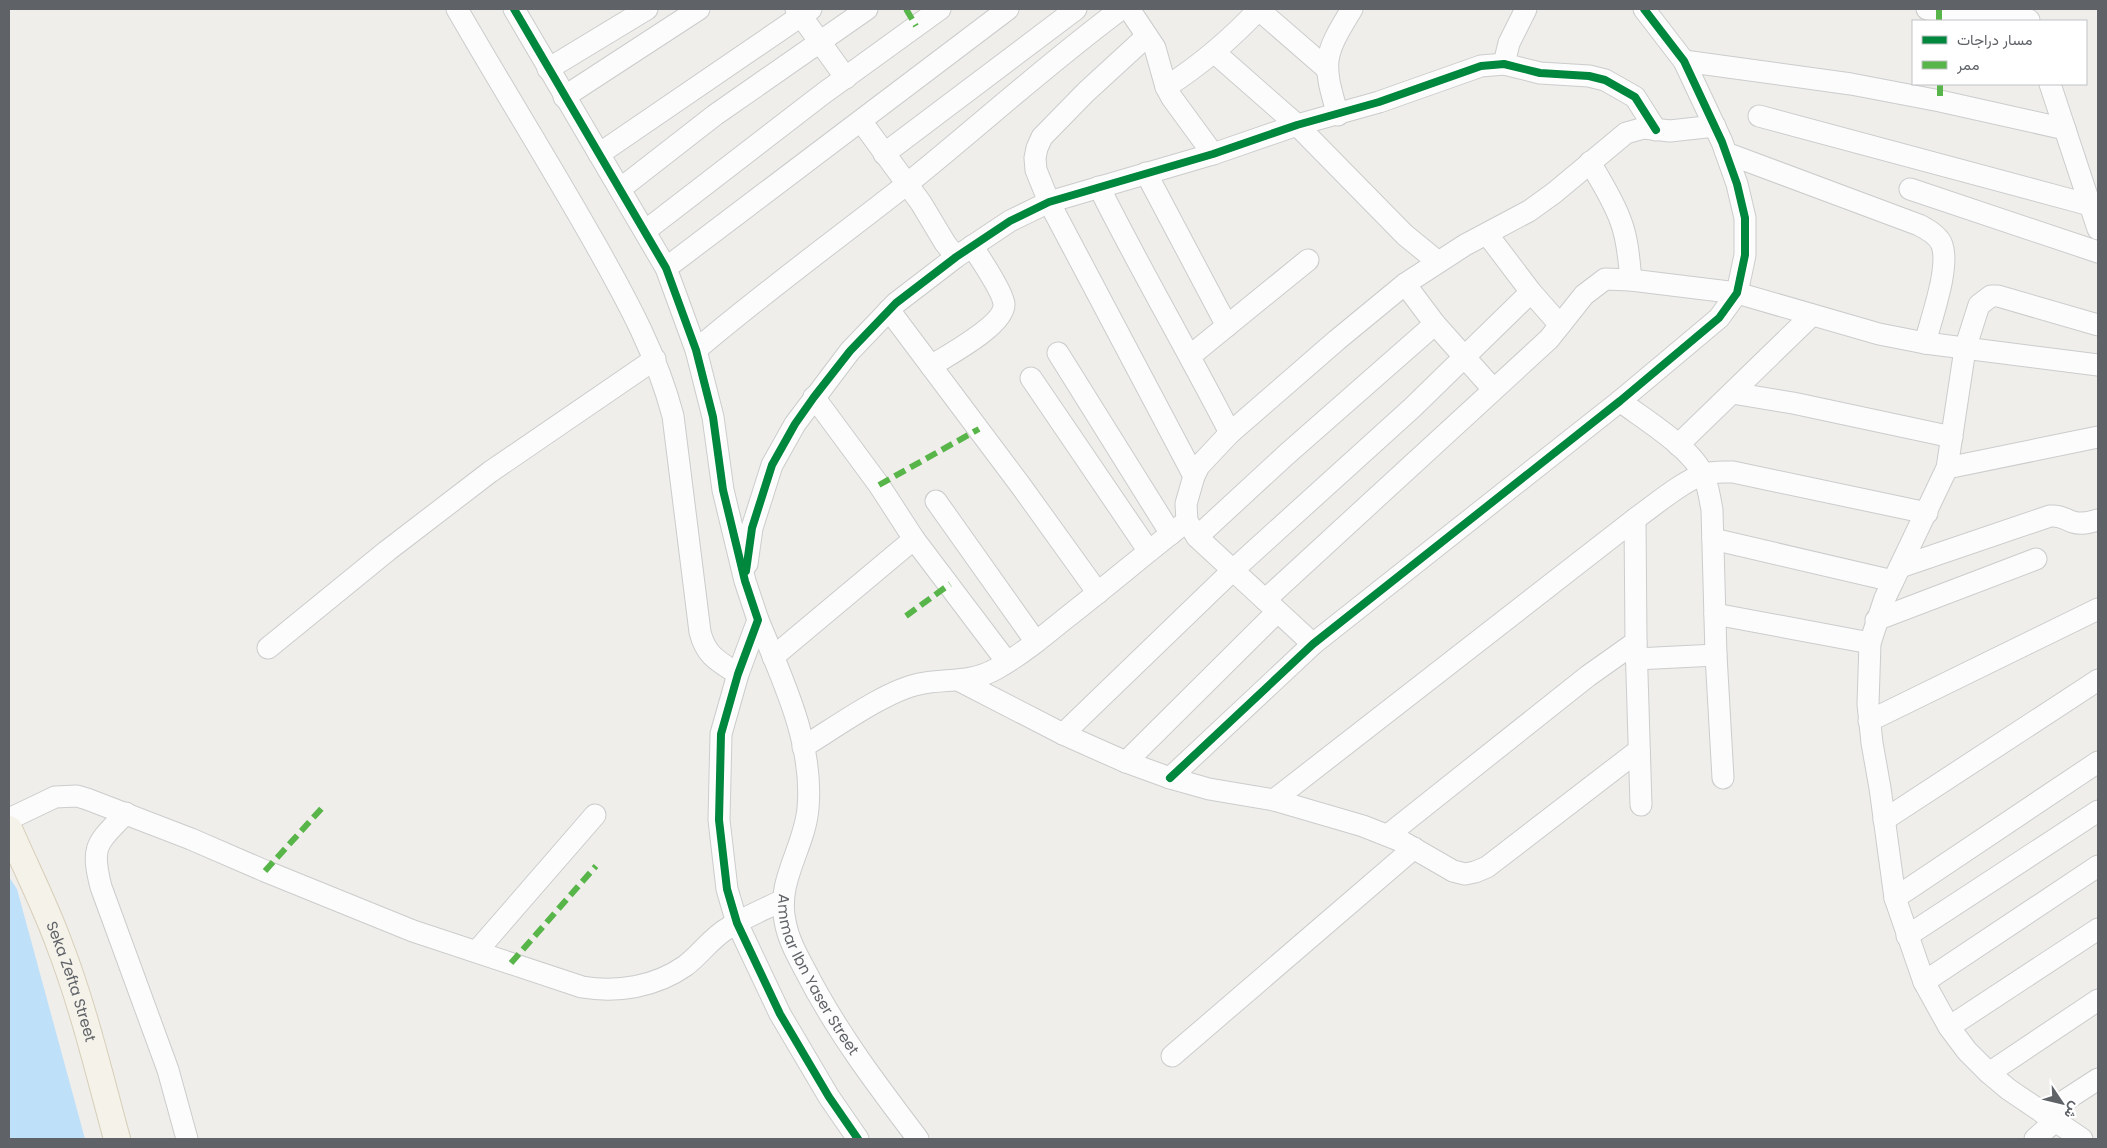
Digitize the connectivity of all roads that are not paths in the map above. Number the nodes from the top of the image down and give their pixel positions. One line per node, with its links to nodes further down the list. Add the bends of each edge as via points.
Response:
1 (457, 9): 72 (street, via 570,198 631,308)
2 (514, 9): 24 (street, Ammar Ibn Yaser Street)
3 (647, 9): 24 (street)
4 (698, 9): 28 (street)
5 (867, 9): 19 (street)
6 (940, 9): 25 (street)
7 (1008, 9): 31 (street)
8 (1076, 9): 38 (street)
9 (1121, 9): 42 (street)
10 (1129, 9): 18 (street)
11 (1259, 9): 20 (street); 23 (street)
12 (1352, 9): 23 (street, via 1333,41)
13 (1526, 9): 22 (street, via 1509,44)
14 (1644, 9): 21 (street)
15 (1927, 9): 17 (street)
16 (803, 11): 19 (street); 37 (street)
17 (2027, 17)
18 (1147, 36): 27 (street, via 1155,48); 46 (street, via 1042,137 1035,158 1036,170)
19 (819, 43): 25 (street); 44 (street, via 714,115)
20 (1214, 52): 27 (street); 32 (street)
21 (1684, 61): 33 (street); 34 (street, via 1851,84)
22 (1504, 64): 29 (street, via 1481,66); 35 (street, via 1540,73 1605,80 1635,97)
23 (1326, 68): 29 (street)
24 (548, 69): 28 (street, Ammar Ibn Yaser Street)
25 (846, 78): 49 (street)
26 (2050, 85): 34 (street)
27 (1166, 87): 39 (street)
28 (564, 97): 37 (street, Ammar Ibn Yaser Street)
29 (1338, 115): 32 (street)
30 (1759, 116): 47 (street)
31 (862, 121): 38 (street); 55 (street)
32 (1297, 126): 39 (street); 54 (street, via 1405,235)
33 (1714, 126): 35 (street); 36 (street)
34 (2065, 129): 47 (street)
35 (1656, 130): 40 (street, via 1636,129 1626,133)
36 (1726, 153): 59 (street, via 1745,218 1745,256); 66 (street, via 1919,226 1934,235 1942,243 1944,270)
37 (599, 154): 44 (street, Ammar Ibn Yaser Street)
38 (884, 154): 42 (street)
39 (1213, 154): 41 (street)
40 (1590, 162): 50 (street, via 1529,211); 56 (street, via 1621,222)
41 (1146, 173): 43 (street); 64 (street)
42 (907, 184): 51 (street, via 945,243); 68 (street, via 772,287)
43 (1099, 188): 46 (street); 70 (street)
44 (620, 189): 49 (street, Ammar Ibn Yaser Street)
45 (1910, 189): 52 (street)
46 (1049, 202): 51 (street, via 1010,221); 86 (street)
47 (2090, 205): 48 (street)
48 (2098, 229)
49 (645, 231): 55 (street, Ammar Ibn Yaser Street)
50 (1487, 234): 54 (street); 58 (street)
51 (964, 252): 60 (street); 74 (street, via 1000,293 1003,310 989,327)
52 (2098, 252)
53 (1308, 260): 64 (street)
54 (1438, 262): 57 (street)
55 (666, 268): 68 (street, Ammar Ibn Yaser Street)
56 (1631, 280): 59 (street); 63 (street, via 1605,279 1584,295)
57 (1405, 284): 62 (street); 80 (street)
58 (1531, 292): 63 (street); 71 (street)
59 (1737, 293): 61 (street); 79 (street, via 1719,318)
60 (889, 310): 74 (street); 78 (street, via 850,350)
61 (1812, 314): 66 (street); 77 (street)
62 (1435, 324): 71 (street); 91 (street, via 1286,454)
63 (1560, 325): 76 (street, via 1549,339)
64 (1227, 326): 70 (street)
65 (2098, 326): 67 (street, via 1991,296 1979,305)
66 (1924, 344): 67 (street)
67 (1965, 349): 73 (street); 81 (street)
68 (696, 350): 98 (street, Ammar Ibn Yaser Street, via 713,417 723,490)
69 (1058, 353): 91 (street)
70 (1190, 356): 80 (street)
71 (1464, 358): 76 (street); 96 (street)
72 (655, 359): 108 (street, via 490,472); 113 (street, via 673,416 703,645 710,656)
73 (2098, 365)
74 (931, 366): 99 (street)
75 (1032, 378): 94 (street)
76 (1493, 389): 100 (street)
77 (1732, 393): 81 (street); 83 (street)
78 (814, 397): 93 (street); 98 (street, via 772,465 752,528)
79 (1620, 401): 83 (street); 107 (street)
80 (1230, 433): 86 (street)
81 (1952, 437): 84 (street)
82 (2098, 437): 84 (street)
83 (1678, 445): 85 (street)
84 (1947, 468): 88 (street)
85 (1703, 474): 88 (street, via 1733,472); 89 (street); 92 (street, via 1712,510)
86 (1194, 476): 91 (street, via 1186,504)
87 (936, 501): 105 (street)
88 (1926, 513): 97 (street)
89 (1635, 519): 109 (street); 124 (street)
90 (2098, 520): 97 (street, via 2082,524 2063,516 2050,516)
91 (1185, 531): 94 (street); 96 (street)
92 (1713, 538): 97 (street); 102 (street)
93 (914, 539): 111 (street); 112 (street)
94 (1148, 550): 99 (street)
95 (2036, 559): 104 (street)
96 (1232, 571): 100 (street); 117 (street)
97 (1897, 574): 104 (street)
98 (745, 581): 103 (street, Ammar Ibn Yaser Street)
99 (1098, 593): 105 (street)
100 (1271, 606): 107 (street); 120 (street)
101 (2098, 609): 116 (street)
102 (1715, 614): 106 (street); 110 (street)
103 (758, 620): 111 (street, Ammar Ibn Yaser Street); 113 (street)
104 (1876, 620): 106 (street)
105 (1036, 642): 112 (street)
106 (1870, 643): 116 (street)
107 (1313, 644): 122 (street)
108 (268, 648)
109 (1636, 651): 110 (street); 119 (street); 132 (street, via 1588,676)
110 (1716, 655): 123 (street)
111 (773, 657): 118 (street, Ammar Ibn Yaser Street)
112 (1007, 662): 115 (street, via 980,677)
113 (738, 674): 137 (street, via 721,734 719,820 727,889)
114 (2098, 680): 130 (street)
115 (960, 681): 117 (street); 118 (street, via 918,684 902,690)
116 (1870, 721): 130 (street)
117 (1063, 734): 120 (street)
118 (803, 747): 136 (street, Ammar Ibn Yaser Street, via 808,774 808,809 786,880)
119 (1640, 750): 125 (street); 133 (street, via 1487,868 1465,874 1453,871)
120 (1126, 762): 122 (street)
121 (2098, 762): 135 (street)
122 (1170, 778): 124 (street, via 1209,789)
123 (1723, 778)
124 (1274, 800): 132 (street)
125 (1642, 805)
126 (2098, 811): 139 (street)
127 (126, 813): 129 (street, via 77,796 68,796 46,801); 140 (street, via 346,904); 149 (street, via 97,848 95,864 166,1062)
128 (596, 815): 140 (street)
129 (9, 819)
130 (1884, 820): 135 (street)
131 (9, 829): 148 (main road, Seka Zefta Street, via 58,940 90,1036)
132 (1388, 835): 133 (street)
133 (1414, 848): 144 (street)
134 (2098, 866): 141 (street)
135 (1895, 898): 139 (street)
136 (774, 904): 137 (street); 151 (street, Ammar Ibn Yaser Street, via 815,990 859,1060)
137 (740, 921): 140 (street, via 719,934 674,972 650,983 608,990 582,987); 150 (street, via 780,1014)
138 (2098, 929): 143 (street)
139 (1907, 936): 141 (street)
140 (477, 951)
141 (1924, 982): 143 (street)
142 (2098, 1000): 145 (street)
143 (1949, 1027): 145 (street)
144 (1172, 1056)
145 (1989, 1073): 147 (street)
146 (2098, 1079): 147 (street)
147 (2049, 1117): 152 (street); 153 (street)
148 (118, 1139)
149 (187, 1139)
150 (858, 1139)
151 (918, 1139)
152 (2035, 1139)
153 (2082, 1139)

